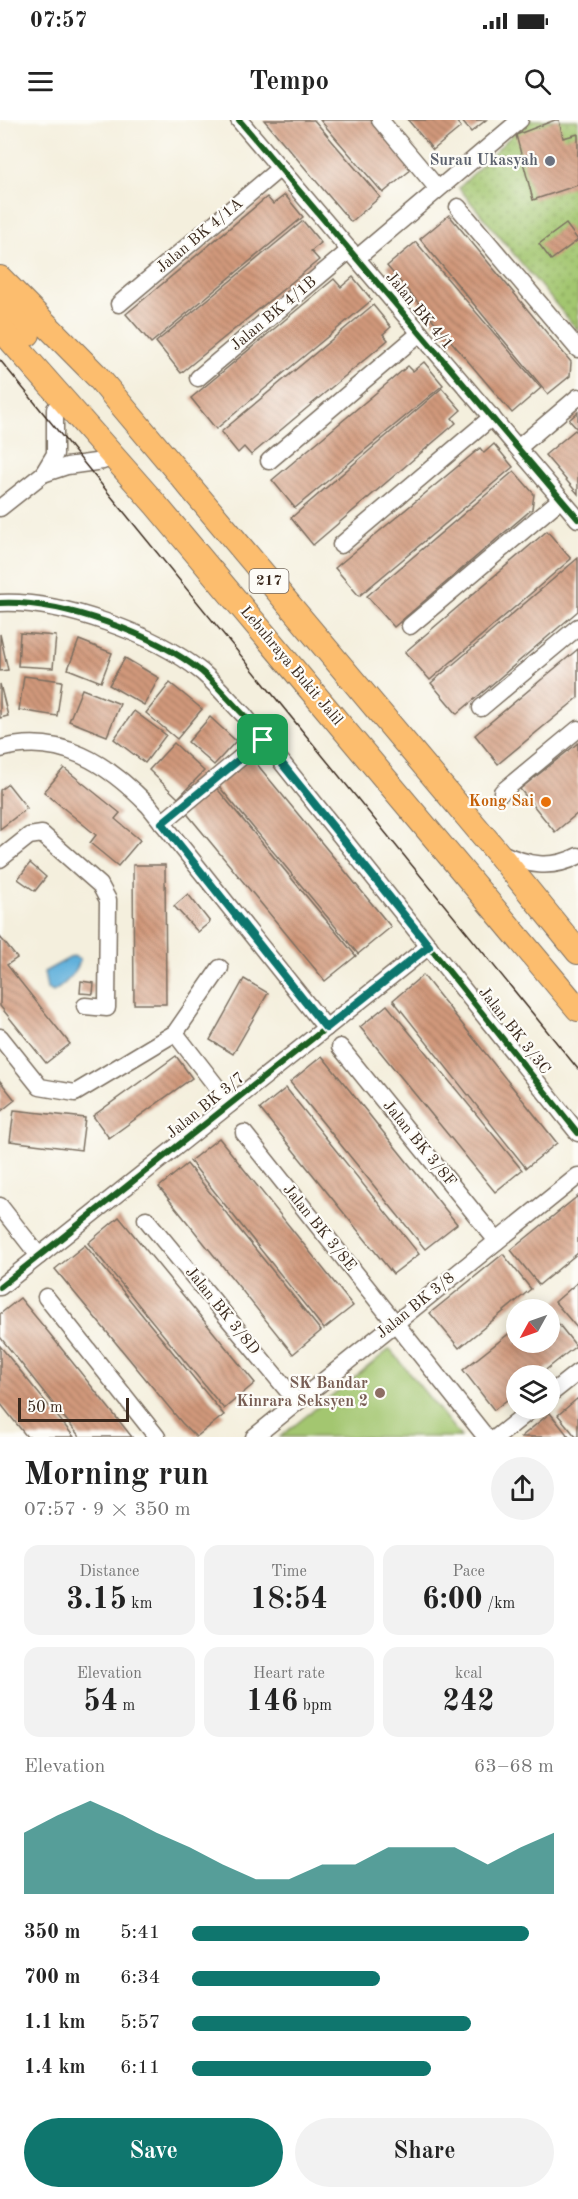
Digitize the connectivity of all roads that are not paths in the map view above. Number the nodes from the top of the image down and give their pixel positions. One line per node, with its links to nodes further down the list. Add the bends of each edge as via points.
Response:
1 (240, 120): 4 (street, Jalan BK 4/1)
2 (380, 120): 5 (street)
3 (520, 120): 5 (street, Jalan BK 4/1B)
4 (280, 168): 7 (street, Jalan BK 4/1); 9 (street, Jalan BK 4/1A)
5 (438, 189): 7 (street, Jalan BK 4/1B)
6 (459, 207): 13 (street)
7 (353, 254): 12 (street, Jalan BK 4/1); 15 (street, Jalan BK 4/1B)
8 (0, 278): 38 (highway, 217, via 97,376)
9 (119, 304)
10 (0, 306): 24 (highway, via 37,343 134,459)
11 (0, 328): 24 (highway, Lebuhraya Bukit Jalil / 217)
12 (420, 333): 18 (street, Jalan BK 4/1); 21 (street)
13 (578, 349)
14 (0, 351): 17 (highway)
15 (198, 378)
16 (578, 398): 19 (street)
17 (55, 409): 20 (highway); 22 (street, via 55,454)
18 (492, 417): 19 (street, Jalan BK 4/1); 28 (street)
19 (518, 448): 23 (street, Jalan BK 4/1)
20 (103, 460): 22 (street); 27 (highway, via 164,528)
21 (269, 461)
22 (43, 474): 25 (street)
23 (561, 499): 26 (street, Jalan BK 4/1); 30 (street)
24 (156, 505): 27 (highway, Lebuhraya Bukit Jalil / 217)
25 (0, 508)
26 (578, 519)
27 (189, 544): 45 (highway, Lebuhraya Bukit Jalil / 217)
28 (341, 545)
29 (0, 603): 34 (street, Jalan BK 3/3C, via 61,610 148,640 202,672)
30 (410, 626)
31 (578, 627): 32 (street)
32 (481, 708)
33 (578, 729): 36 (street)
34 (263, 740): 37 (street); 41 (street, Jalan BK 3/3C)
35 (0, 749): 37 (street, via 41,743 67,747 112,772)
36 (502, 792)
37 (162, 823): 46 (street)
38 (497, 852): 39 (street, via 537,865); 42 (highway, 217)
39 (578, 856)
40 (0, 859): 44 (street, via 29,836 42,834 100,885 108,900 107,1008)
41 (429, 946): 46 (street, Jalan BK 3/7); 52 (street, Jalan BK 3/3C)
42 (578, 952)
43 (220, 968): 47 (street)
44 (85, 1006)
45 (578, 1009)
46 (326, 1028): 50 (street, Jalan BK 3/7)
47 (175, 1033): 48 (street, via 75,1093 40,1087); 50 (street)
48 (0, 1037)
49 (340, 1047): 56 (street, Jalan BK 3/8F)
50 (230, 1104): 57 (street, Jalan BK 3/7)
51 (244, 1133): 60 (street, Jalan BK 3/8E)
52 (578, 1133)
53 (578, 1176): 56 (street, Jalan BK 3/8)
54 (0, 1206): 57 (street)
55 (146, 1219): 63 (street, Jalan BK 3/8D)
56 (497, 1241): 60 (street, Jalan BK 3/8)
57 (39, 1256): 58 (street, Jalan BK 3/7)
58 (0, 1287)
59 (46, 1297): 65 (street)
60 (395, 1323): 63 (street, Jalan BK 3/8); 67 (street, Jalan BK 3/8E)
61 (578, 1372): 62 (street)
62 (560, 1386)
63 (297, 1402): 66 (street, Jalan BK 3/8)
64 (519, 1419): 68 (street)
65 (157, 1437)
66 (254, 1437)
67 (486, 1437)
68 (497, 1437)

